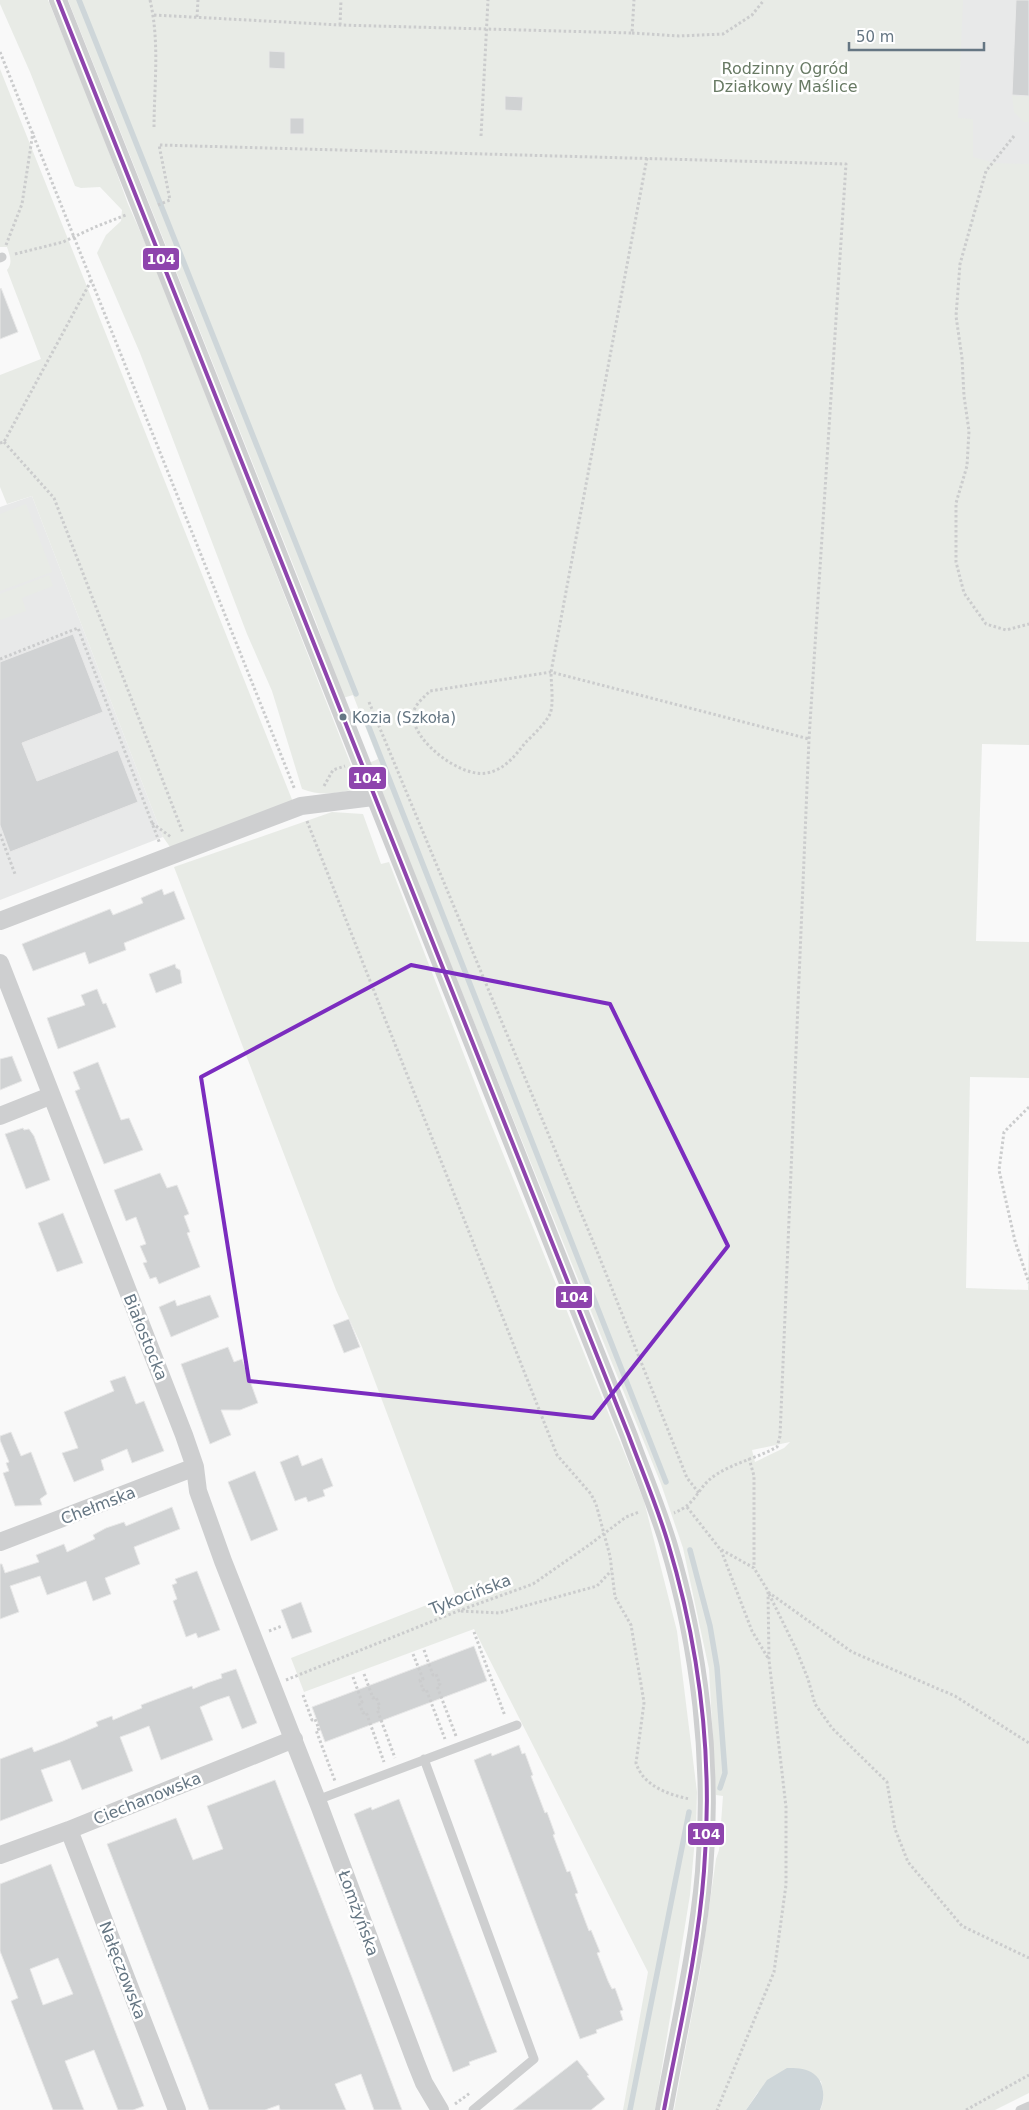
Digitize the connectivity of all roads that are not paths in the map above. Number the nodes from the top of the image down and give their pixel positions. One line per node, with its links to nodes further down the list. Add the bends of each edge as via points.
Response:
1 (58, 0): 2 (street, via 149,208)
2 (373, 796): 3 (street, via 307,805 184,845); 20 (street, via 658,1512 687,1615 698,1679 706,1759 704,1869 700,1909)
3 (0, 921)
4 (0, 963): 5 (street, Białostocka)
5 (50, 1096): 6 (street); 7 (street, Białostocka)
6 (0, 1116)
7 (195, 1467): 8 (street, Chełmska); 9 (street, Białostocka, via 198,1491 223,1561)
8 (0, 1542)
9 (284, 1713): 11 (street, Łomżyńska)
10 (513, 1726): 12 (lane)
11 (294, 1739): 13 (street, Łomżyńska); 14 (street, Ciechanowska)
12 (424, 1759): 13 (lane); 19 (lane, via 534,2059)
13 (317, 1800): 18 (street, Łomżyńska, via 416,2063)
14 (69, 1830): 15 (street, Ciechanowska); 17 (street, Nałęczowska)
15 (0, 1855)
16 (1029, 2106): 21 (lane)
17 (177, 2110)
18 (440, 2110)
19 (473, 2110)
20 (664, 2110)
21 (1020, 2110)

